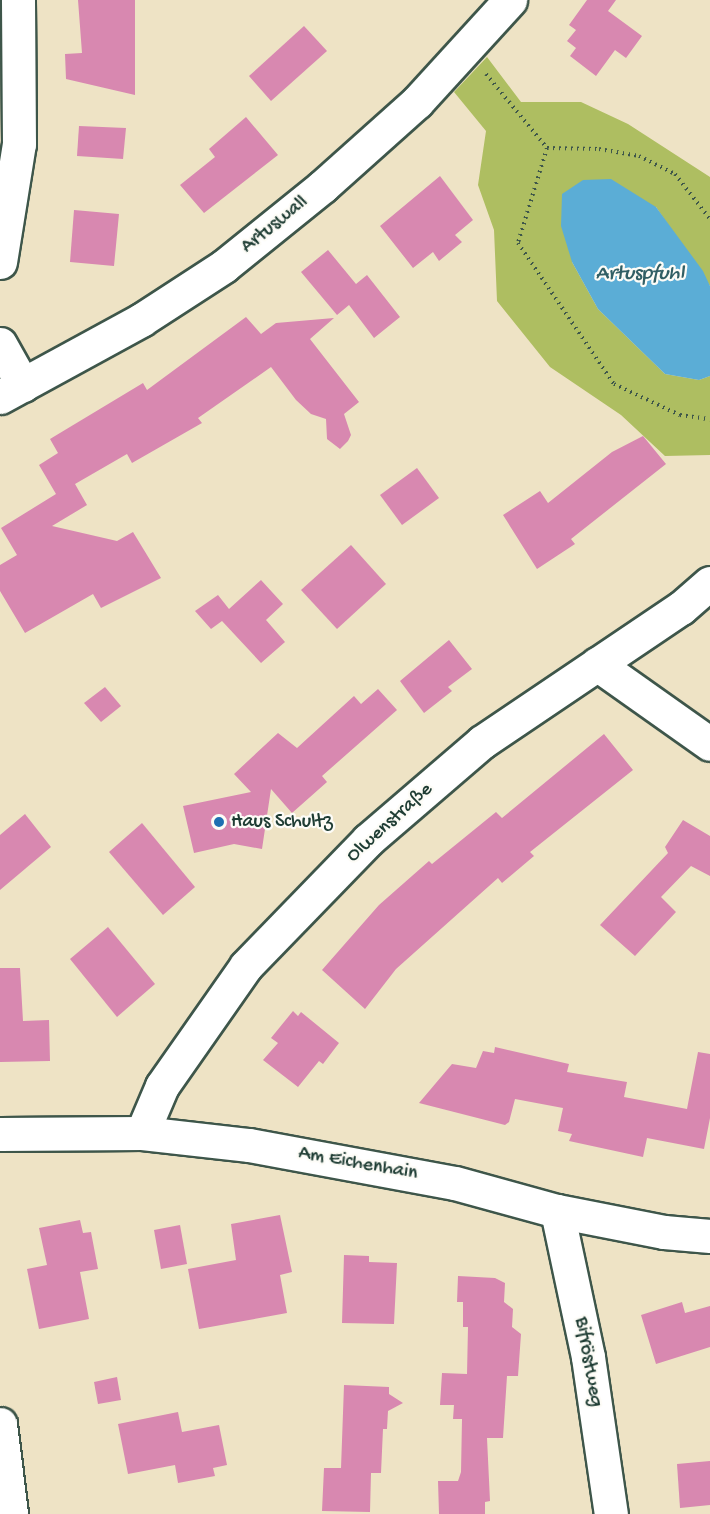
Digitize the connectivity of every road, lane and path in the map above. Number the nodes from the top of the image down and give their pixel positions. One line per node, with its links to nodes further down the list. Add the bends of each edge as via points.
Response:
1 (18, 0): 6 (street, via 19,144)
2 (510, 0): 8 (street, Artuswall, via 417,102 323,186 224,266 141,320)
3 (483, 71): 4 (path)
4 (547, 148): 5 (path, via 599,149 639,156 675,174); 9 (path, via 518,243 614,384 680,415)
5 (710, 219)
6 (0, 262)
7 (0, 344): 8 (street)
8 (11, 391)
9 (710, 418)
10 (710, 583): 11 (street, Olwenstraße, via 681,608)
11 (597, 664): 12 (street); 13 (street, Olwenstraße, via 482,742 368,840 300,908 246,966 196,1032 162,1086)
12 (710, 744)
13 (142, 1133): 14 (street, Am Eichenhain); 15 (street, Am Eichenhain, via 346,1161 456,1183)
14 (0, 1134)
15 (557, 1211): 16 (street, Am Eichenhain, via 664,1232); 19 (street, Bifröstweg, via 588,1357)
16 (710, 1236)
17 (0, 1424): 18 (street)
18 (11, 1514)
19 (611, 1514)

